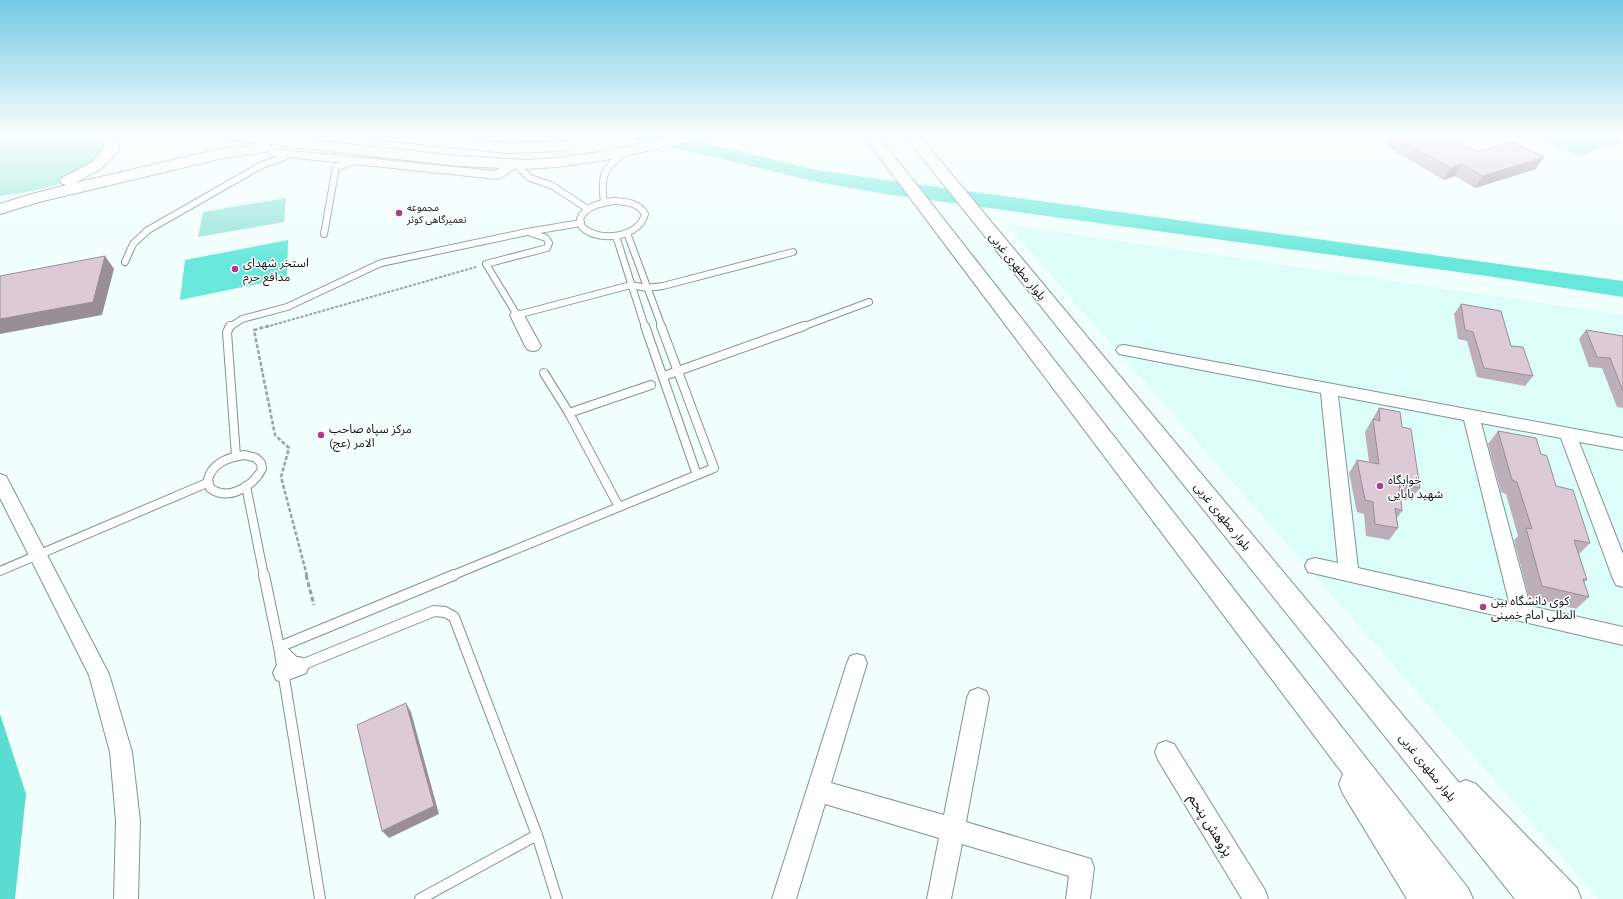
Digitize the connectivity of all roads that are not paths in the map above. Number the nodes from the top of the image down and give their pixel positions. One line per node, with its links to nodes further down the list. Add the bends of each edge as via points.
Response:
1 (80, 176): 9 (main road, via 58,186)
2 (127, 176): 11 (main road, via 34,198)
3 (243, 176): 19 (lane, via 148,230 133,244)
4 (334, 176): 16 (lane)
5 (528, 176): 12 (lane, via 551,185)
6 (602, 176): 10 (lane, via 600,182)
7 (901, 176): 51 (main road)
8 (944, 176): 52 (main road, بلوار مطهری غربی)
9 (0, 197)
10 (604, 202): 12 (lane); 15 (lane, via 633,203 644,211 642,223)
11 (0, 209)
12 (588, 209): 13 (lane, via 582,214)
13 (581, 223): 14 (lane); 17 (lane, via 586,231 594,234)
14 (527, 232): 23 (lane, via 546,238 549,243 547,248 486,264); 35 (lane, via 381,263 287,308 242,319 230,326 228,332)
15 (627, 233): 17 (lane); 21 (lane)
16 (324, 234)
17 (616, 236): 20 (lane)
18 (793, 252): 21 (lane)
19 (125, 262)
20 (631, 284): 21 (lane); 23 (lane); 28 (lane)
21 (648, 288): 26 (lane)
22 (869, 302): 26 (lane)
23 (517, 315): 24 (street)
24 (533, 346)
25 (1124, 350): 30 (street)
26 (678, 372): 28 (lane); 36 (lane, via 714,468)
27 (544, 373): 31 (lane)
28 (664, 376): 36 (lane)
29 (651, 385): 31 (lane)
30 (1329, 389): 32 (street); 44 (street)
31 (569, 413): 40 (lane)
32 (1471, 416): 33 (street); 46 (street)
33 (1568, 434): 34 (street); 45 (street)
34 (1623, 444)
35 (236, 456): 38 (lane, via 212,470); 39 (lane, via 253,456 262,464 259,475)
36 (697, 475): 40 (lane)
37 (0, 481): 41 (street)
38 (207, 483): 39 (lane, via 208,488 220,493 228,493); 41 (lane)
39 (246, 486): 48 (lane)
40 (619, 507): 48 (lane)
41 (37, 555): 43 (lane); 58 (street, via 99,674 121,752 128,821)
42 (1315, 566): 44 (street)
43 (1, 570)
44 (1349, 574): 46 (street)
45 (1623, 579)
46 (1522, 613): 47 (street)
47 (1623, 636)
48 (279, 647): 50 (lane); 50 (lane)
49 (857, 663): 55 (street)
50 (291, 669): 57 (lane, via 434,611 445,612 454,617); 59 (lane)
51 (1286, 674): 66 (street); 67 (main road)
52 (1356, 678): 68 (main road, بلوار مطهری غربی); 69 (street)
53 (978, 698): 56 (street)
54 (1166, 752): 65 (street, پژوهش پنجم)
55 (818, 790): 56 (street); 62 (street)
56 (952, 828): 63 (street); 64 (street, via 1082,868)
57 (537, 835): 60 (lane); 61 (lane)
58 (126, 899)
59 (320, 899)
60 (420, 899)
61 (557, 899)
62 (784, 899)
63 (939, 899)
64 (1078, 899)
65 (1256, 899)
66 (1425, 899)
67 (1458, 899)
68 (1536, 899)
69 (1566, 899)

